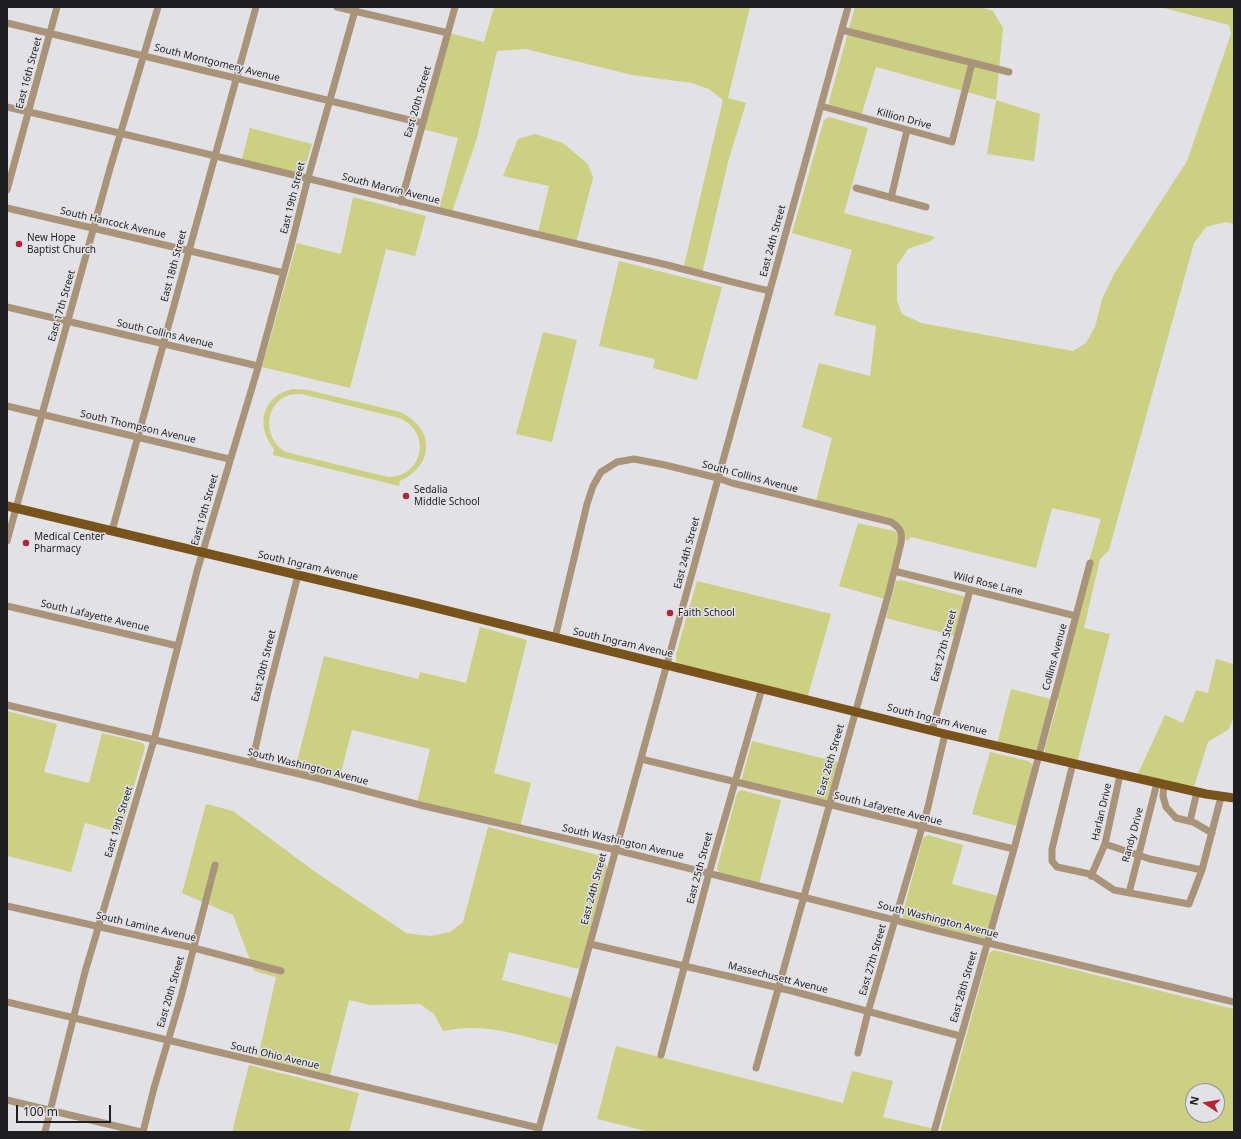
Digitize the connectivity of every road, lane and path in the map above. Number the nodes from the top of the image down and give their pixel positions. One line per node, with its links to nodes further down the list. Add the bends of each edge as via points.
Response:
1 (57, 7): 10 (street, East 16th Street)
2 (158, 7): 12 (street, East 17th Street)
3 (256, 7): 15 (street, East 18th Street)
4 (337, 7): 7 (street)
5 (455, 7): 11 (street, East 20th Street)
6 (848, 7): 9 (street, East 24th Street)
7 (356, 9): 11 (street); 16 (street, East 19th Street)
8 (7, 22): 10 (street, South Montgomery Avenue)
9 (842, 30): 13 (street); 17 (street, East 24th Street)
10 (50, 33): 12 (street, South Montgomery Avenue); 19 (street, East 16th Street)
11 (448, 33): 20 (street, East 20th Street)
12 (144, 56): 15 (street, South Montgomery Avenue); 22 (street, East 17th Street)
13 (972, 63): 14 (street); 21 (street, Killion Drive, via 952,142)
14 (1009, 72)
15 (236, 79): 16 (street, South Montgomery Avenue); 23 (street, East 18th Street)
16 (330, 101): 20 (street, South Montgomery Avenue); 24 (street, East 19th Street)
17 (821, 106): 21 (street, Killion Drive); 34 (street, East 24th Street)
18 (7, 107): 19 (street, South Marvin Avenue)
19 (29, 112): 22 (street, South Marvin Avenue); 26 (street, East 16th Street)
20 (422, 123): 28 (street, East 20th Street)
21 (907, 130): 27 (street)
22 (121, 133): 23 (street, South Marvin Avenue); 31 (street, East 17th Street)
23 (215, 157): 24 (street, South Marvin Avenue); 32 (street, East 18th Street)
24 (308, 178): 28 (street, South Marvin Avenue); 33 (street, East 19th Street)
25 (856, 188): 27 (street)
26 (7, 190)
27 (891, 198): 29 (street)
28 (401, 202): 34 (street, South Marvin Avenue)
29 (926, 207)
30 (7, 208): 31 (street, South Hancock Avenue)
31 (94, 228): 32 (street, South Hancock Avenue); 36 (street, East 17th Street)
32 (189, 251): 33 (street, South Hancock Avenue); 37 (street, East 18th Street)
33 (284, 273): 38 (street, East 19th Street)
34 (770, 291): 43 (street, East 24th Street)
35 (7, 307): 36 (street)
36 (68, 321): 37 (street, South Collins Avenue); 40 (street, East 17th Street)
37 (164, 343): 38 (street, South Collins Avenue); 41 (street, East 18th Street)
38 (258, 366): 42 (street, East 19th Street)
39 (7, 406): 40 (street, South Thompson Avenue)
40 (42, 415): 41 (street, South Thompson Avenue); 44 (street, East 17th Street)
41 (138, 438): 42 (street, South Thompson Avenue); 46 (street, East 18th Street)
42 (229, 459): 48 (street, East 19th Street)
43 (718, 478): 45 (street, South Collins Avenue, via 732,484); 55 (street, South Collins Avenue, via 634,459 617,462 601,472 587,504); 57 (street, East 24th Street)
44 (11, 507): 46 (main road, South Ingram Avenue); 47 (street, East 17th Street)
45 (829, 507): 50 (street, East 26th Street, via 891,522 897,526 902,535)
46 (112, 531): 48 (main road, South Ingram Avenue)
47 (7, 541)
48 (203, 552): 51 (main road, South Ingram Avenue); 56 (street, East 19th Street)
49 (1090, 563): 54 (street, Collins Avenue)
50 (894, 571): 52 (street, Wild Rose Lane); 60 (street, East 26th Street)
51 (298, 575): 55 (main road, South Ingram Avenue); 66 (street, East 20th Street)
52 (970, 590): 54 (street, Wild Rose Lane); 61 (street, East 27th Street)
53 (7, 606): 56 (street, South Lafayette Avenue)
54 (1076, 616): 64 (street, Collins Avenue)
55 (555, 638): 57 (main road, South Ingram Avenue)
56 (178, 646): 63 (street, East 19th Street)
57 (667, 664): 58 (main road, South Ingram Avenue); 65 (street, East 24th Street)
58 (762, 688): 60 (main road, South Ingram Avenue); 69 (street, East 25th Street)
59 (7, 705): 63 (street, South Washington Avenue)
60 (856, 711): 61 (main road, South Ingram Avenue); 74 (street, East 26th Street)
61 (932, 731): 62 (main road, South Ingram Avenue)
62 (946, 734): 64 (main road, South Ingram Avenue); 76 (street, East 27th Street)
63 (154, 740): 66 (street, South Washington Avenue); 90 (street, East 19th Street)
64 (1039, 755): 67 (main road, South Ingram Avenue); 79 (street, East 28th Street)
65 (641, 759): 69 (street, South Lafayette Avenue); 80 (street, East 24th Street)
66 (252, 763): 80 (street, South Washington Avenue)
67 (1073, 763): 68 (main road, South Ingram Avenue); 85 (street, via 1052,849 1052,861 1057,867)
68 (1120, 775): 70 (main road, South Ingram Avenue); 78 (street, Harlan Drive)
69 (735, 782): 74 (street, South Lafayette Avenue); 84 (street, East 25th Street)
70 (1161, 784): 71 (main road, South Ingram Avenue); 75 (street, via 1166,807 1176,818); 81 (street, Randy Drive)
71 (1197, 792): 72 (main road, South Ingram Avenue); 75 (street)
72 (1221, 797): 73 (main road, South Ingram Avenue); 77 (street)
73 (1234, 798)
74 (829, 805): 76 (street, South Lafayette Avenue); 87 (street, East 26th Street)
75 (1190, 821): 77 (street)
76 (922, 827): 79 (street, South Lafayette Avenue); 89 (street, East 27th Street)
77 (1212, 833): 83 (street)
78 (1105, 844): 81 (street); 85 (street, Harlan Drive)
79 (1014, 849): 91 (street, East 28th Street)
80 (616, 850): 84 (street, South Washington Avenue); 92 (street, East 24th Street)
81 (1138, 856): 83 (street); 86 (street, Randy Drive)
82 (215, 865): 93 (street, East 20th Street)
83 (1202, 870): 86 (street, via 1189,904)
84 (709, 873): 87 (street, South Washington Avenue); 94 (street, East 25th Street)
85 (1091, 876): 86 (street, via 1114,890)
86 (1129, 893)
87 (804, 897): 89 (street, South Washington Avenue); 96 (street, East 26th Street)
88 (7, 906): 90 (street, South Lamine Avenue)
89 (894, 920): 91 (street, South Washington Avenue); 99 (street, East 27th Street)
90 (98, 927): 93 (street, South Lamine Avenue); 100 (street, East 19th Street)
91 (987, 943): 98 (street, South Washington Avenue); 101 (street, East 28th Street)
92 (590, 944): 94 (street, Massechusett Avenue); 108 (street, East 24th Street)
93 (194, 948): 95 (street, South Lamine Avenue); 102 (street, East 20th Street)
94 (684, 966): 96 (street, Massechusett Avenue); 104 (street, East 25th Street)
95 (281, 971)
96 (778, 988): 99 (street, Massechusett Avenue); 105 (street, East 26th Street)
97 (7, 1002): 100 (street, South Ohio Avenue)
98 (1234, 1002)
99 (868, 1012): 101 (street, Massechusett Avenue); 103 (street, East 27th Street)
100 (73, 1018): 102 (street, South Ohio Avenue); 107 (street, East 19th Street)
101 (960, 1036): 111 (street, East 28th Street)
102 (168, 1041): 108 (street, South Ohio Avenue); 110 (street, East 20th Street)
103 (858, 1053)
104 (661, 1055)
105 (756, 1068)
106 (7, 1100): 107 (street)
107 (50, 1110): 109 (street, East 19th Street); 110 (street)
108 (538, 1130)
109 (45, 1132)
110 (142, 1132)
111 (934, 1132)

